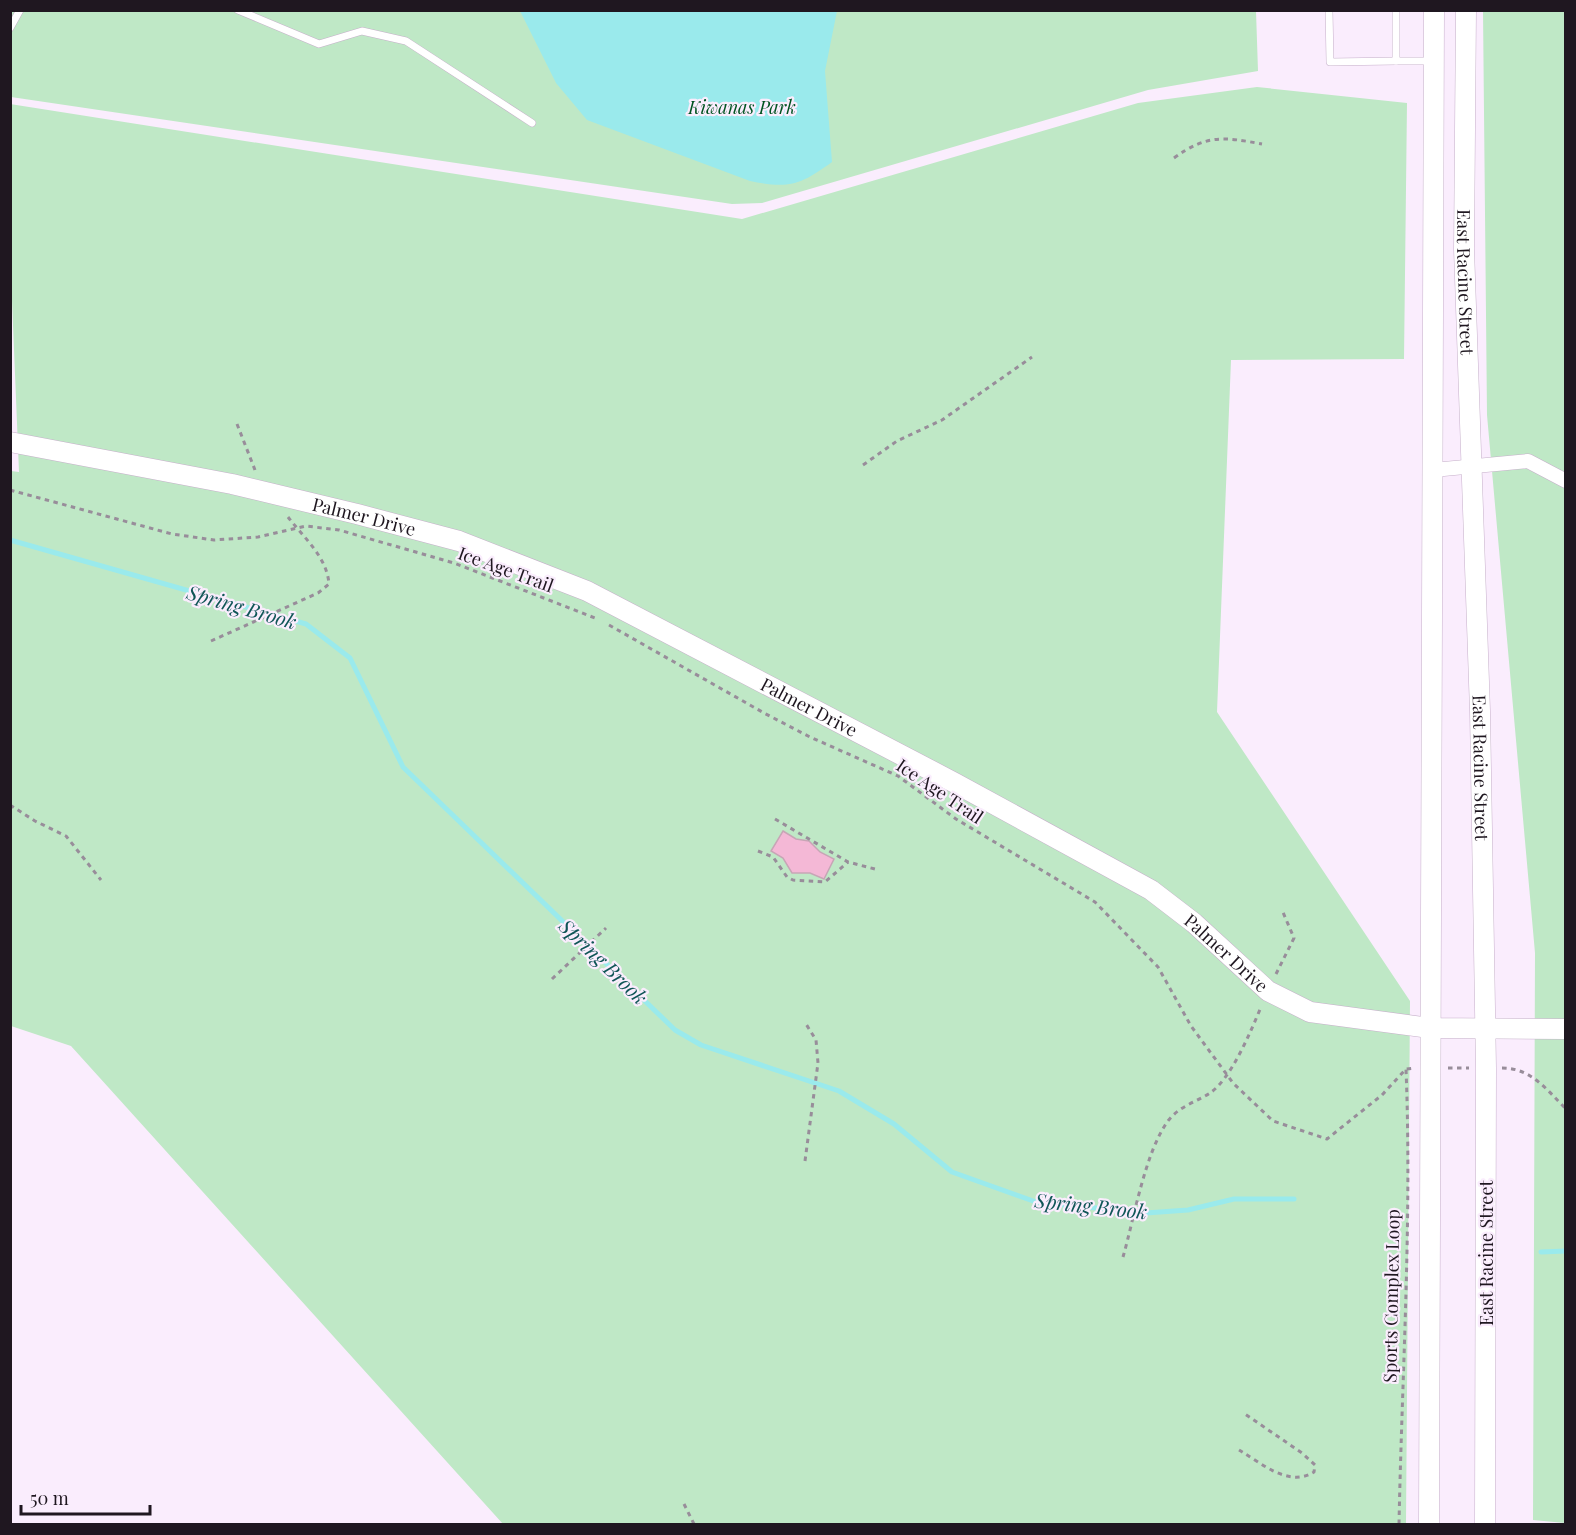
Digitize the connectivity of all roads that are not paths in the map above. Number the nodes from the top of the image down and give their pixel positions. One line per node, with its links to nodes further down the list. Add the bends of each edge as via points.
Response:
1 (20, 10): 7 (lane)
2 (238, 10): 10 (lane, via 319,44 362,31 406,41)
3 (1329, 10): 8 (lane, via 1330,62)
4 (1396, 10): 8 (lane)
5 (1434, 10): 9 (main road, East Racine Street)
6 (1466, 10): 12 (main road, East Racine Street, via 1464,249)
7 (10, 28)
8 (1396, 61): 9 (lane)
9 (1434, 62): 13 (main road, East Racine Street)
10 (532, 123)
11 (10, 442): 16 (main road, Palmer Drive, via 269,492 459,542 587,591 932,770 1151,890 1194,923 1268,991 1310,1012)
12 (1470, 465): 13 (street); 14 (street, via 1528,461); 15 (main road, East Racine Street, via 1480,711)
13 (1432, 470): 16 (main road, East Racine Street)
14 (1566, 481)
15 (1485, 1027): 16 (main road, Palmer Drive); 17 (main road, Palmer Drive); 19 (main road, East Racine Street)
16 (1430, 1028): 18 (main road, East Racine Street)
17 (1566, 1029)
18 (1429, 1524)
19 (1485, 1524)

